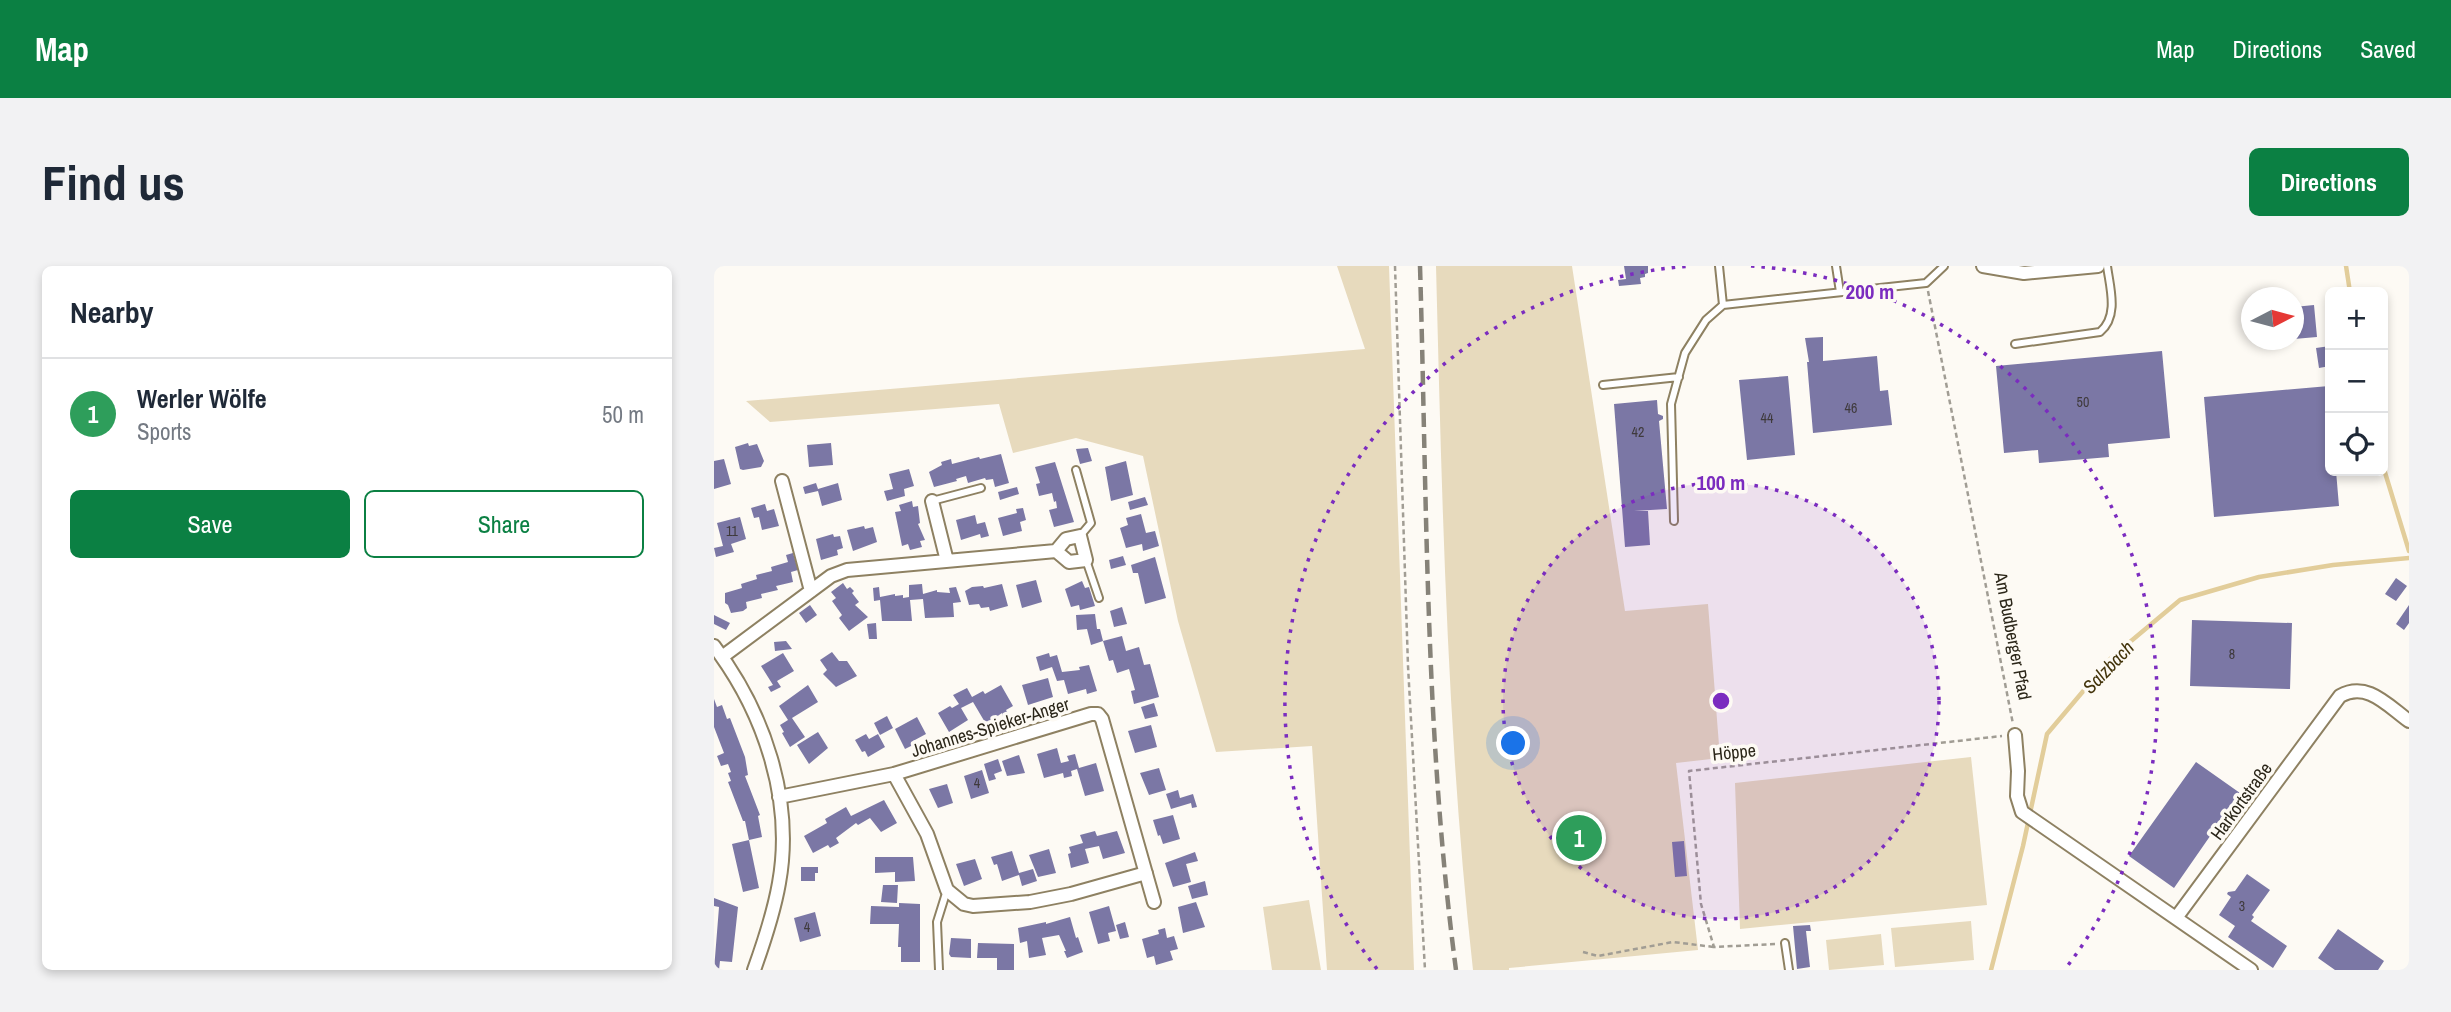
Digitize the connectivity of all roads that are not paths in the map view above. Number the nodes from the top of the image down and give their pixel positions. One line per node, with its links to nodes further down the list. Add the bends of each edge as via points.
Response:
1 (1719, 266): 8 (lane)
2 (1836, 266): 7 (lane)
3 (1944, 266): 7 (lane, via 1926,283)
4 (1983, 266): 5 (street, via 2024,273)
5 (2098, 266)
6 (2107, 266): 9 (lane, via 2111,318 2100,332)
7 (1840, 292): 8 (lane)
8 (1723, 305): 10 (lane, via 1706,320 1685,353)
9 (2015, 344)
10 (1679, 377): 11 (lane); 16 (lane, via 1671,404)
11 (1603, 385)
12 (1076, 470): 17 (lane, via 1091,523)
13 (782, 481): 21 (street)
14 (981, 488): 15 (lane)
15 (932, 501): 20 (street)
16 (1674, 521)
17 (1080, 536): 18 (street, via 1066,540); 19 (street)
18 (1056, 551): 19 (street, via 1069,562); 20 (street)
19 (1086, 560): 22 (lane)
20 (947, 561): 21 (street, via 847,570)
21 (811, 591): 23 (street)
22 (1099, 598)
23 (718, 651): 27 (street, via 756,715)
24 (2409, 720): 31 (street, Harkortstraße, via 2366,691 2352,690 2340,696)
25 (2015, 735): 31 (street, via 2017,796 2022,812)
26 (894, 774): 27 (street, Johannes-Spieker-Anger); 28 (street, Johannes-Spieker-Anger, via 1098,714); 29 (street, Johannes-Spieker-Anger, via 927,834)
27 (779, 797): 33 (street, via 783,845 779,881)
28 (1146, 873): 29 (street, via 1030,902 973,906); 30 (street, Johannes-Spieker-Anger)
29 (947, 890): 34 (lane, via 937,922)
30 (1154, 902)
31 (2176, 918): 36 (street)
32 (1785, 943): 35 (lane)
33 (754, 970)
34 (939, 970)
35 (1789, 970)
36 (2251, 970)

